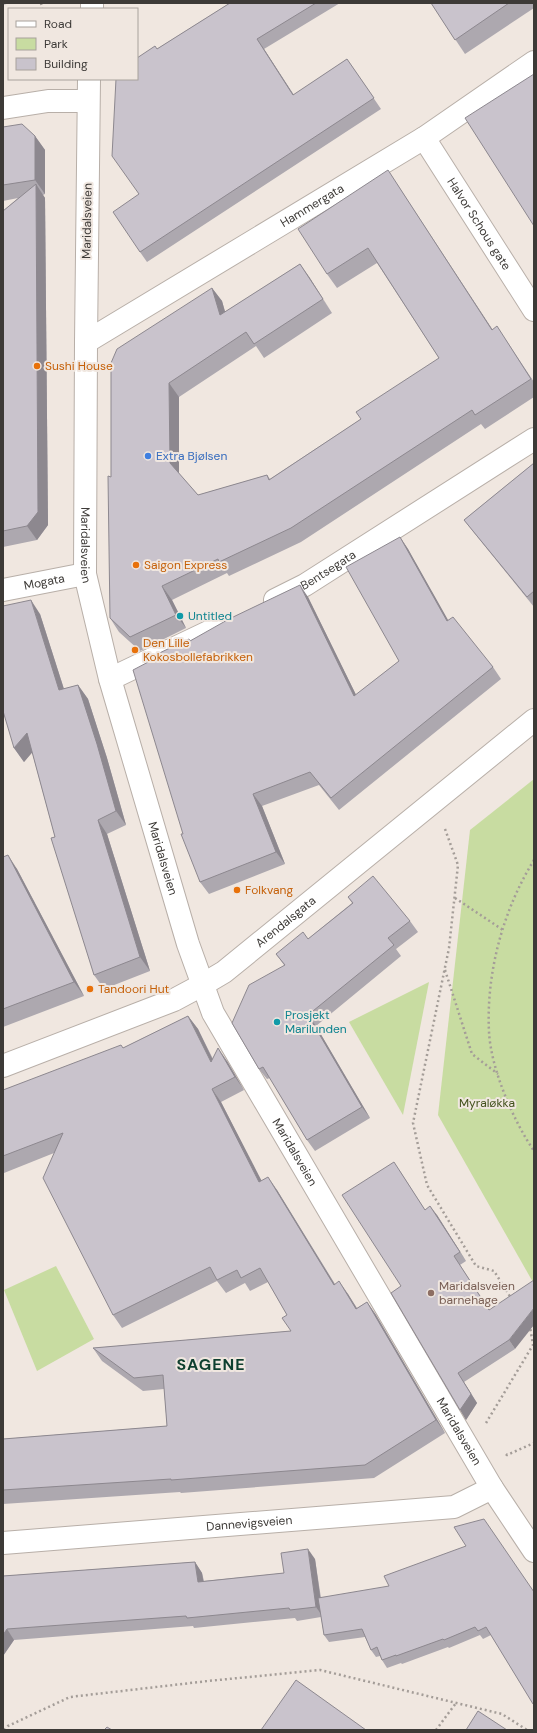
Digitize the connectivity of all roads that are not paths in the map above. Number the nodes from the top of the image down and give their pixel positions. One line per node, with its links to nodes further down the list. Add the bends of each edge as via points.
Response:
1 (534, 62): 5 (street, Hammergata)
2 (89, 80): 3 (street, Maridalsveien)
3 (88, 101): 4 (street, via 48,101); 7 (street, Maridalsveien)
4 (3, 108)
5 (424, 138): 6 (street, Halvor Schous gate); 7 (street, Hammergata)
6 (534, 310)
7 (86, 342): 9 (street, Maridalsveien)
8 (534, 439): 11 (street, Bentsegata, via 306,585)
9 (85, 574): 10 (street, Mogata); 13 (street, Maridalsveien)
10 (3, 590)
11 (256, 609)
12 (235, 619): 13 (street)
13 (110, 679): 15 (street, Maridalsveien)
14 (534, 720): 15 (street, Arendalsgata, via 224,972)
15 (202, 986): 16 (street, Arendalsgata, via 174,1000); 17 (street, Maridalsveien, via 213,1013)
16 (3, 1066)
17 (492, 1488): 18 (street, Dannevigsveien, via 454,1507); 19 (street, Maridalsveien)
18 (3, 1543)
19 (534, 1552)

